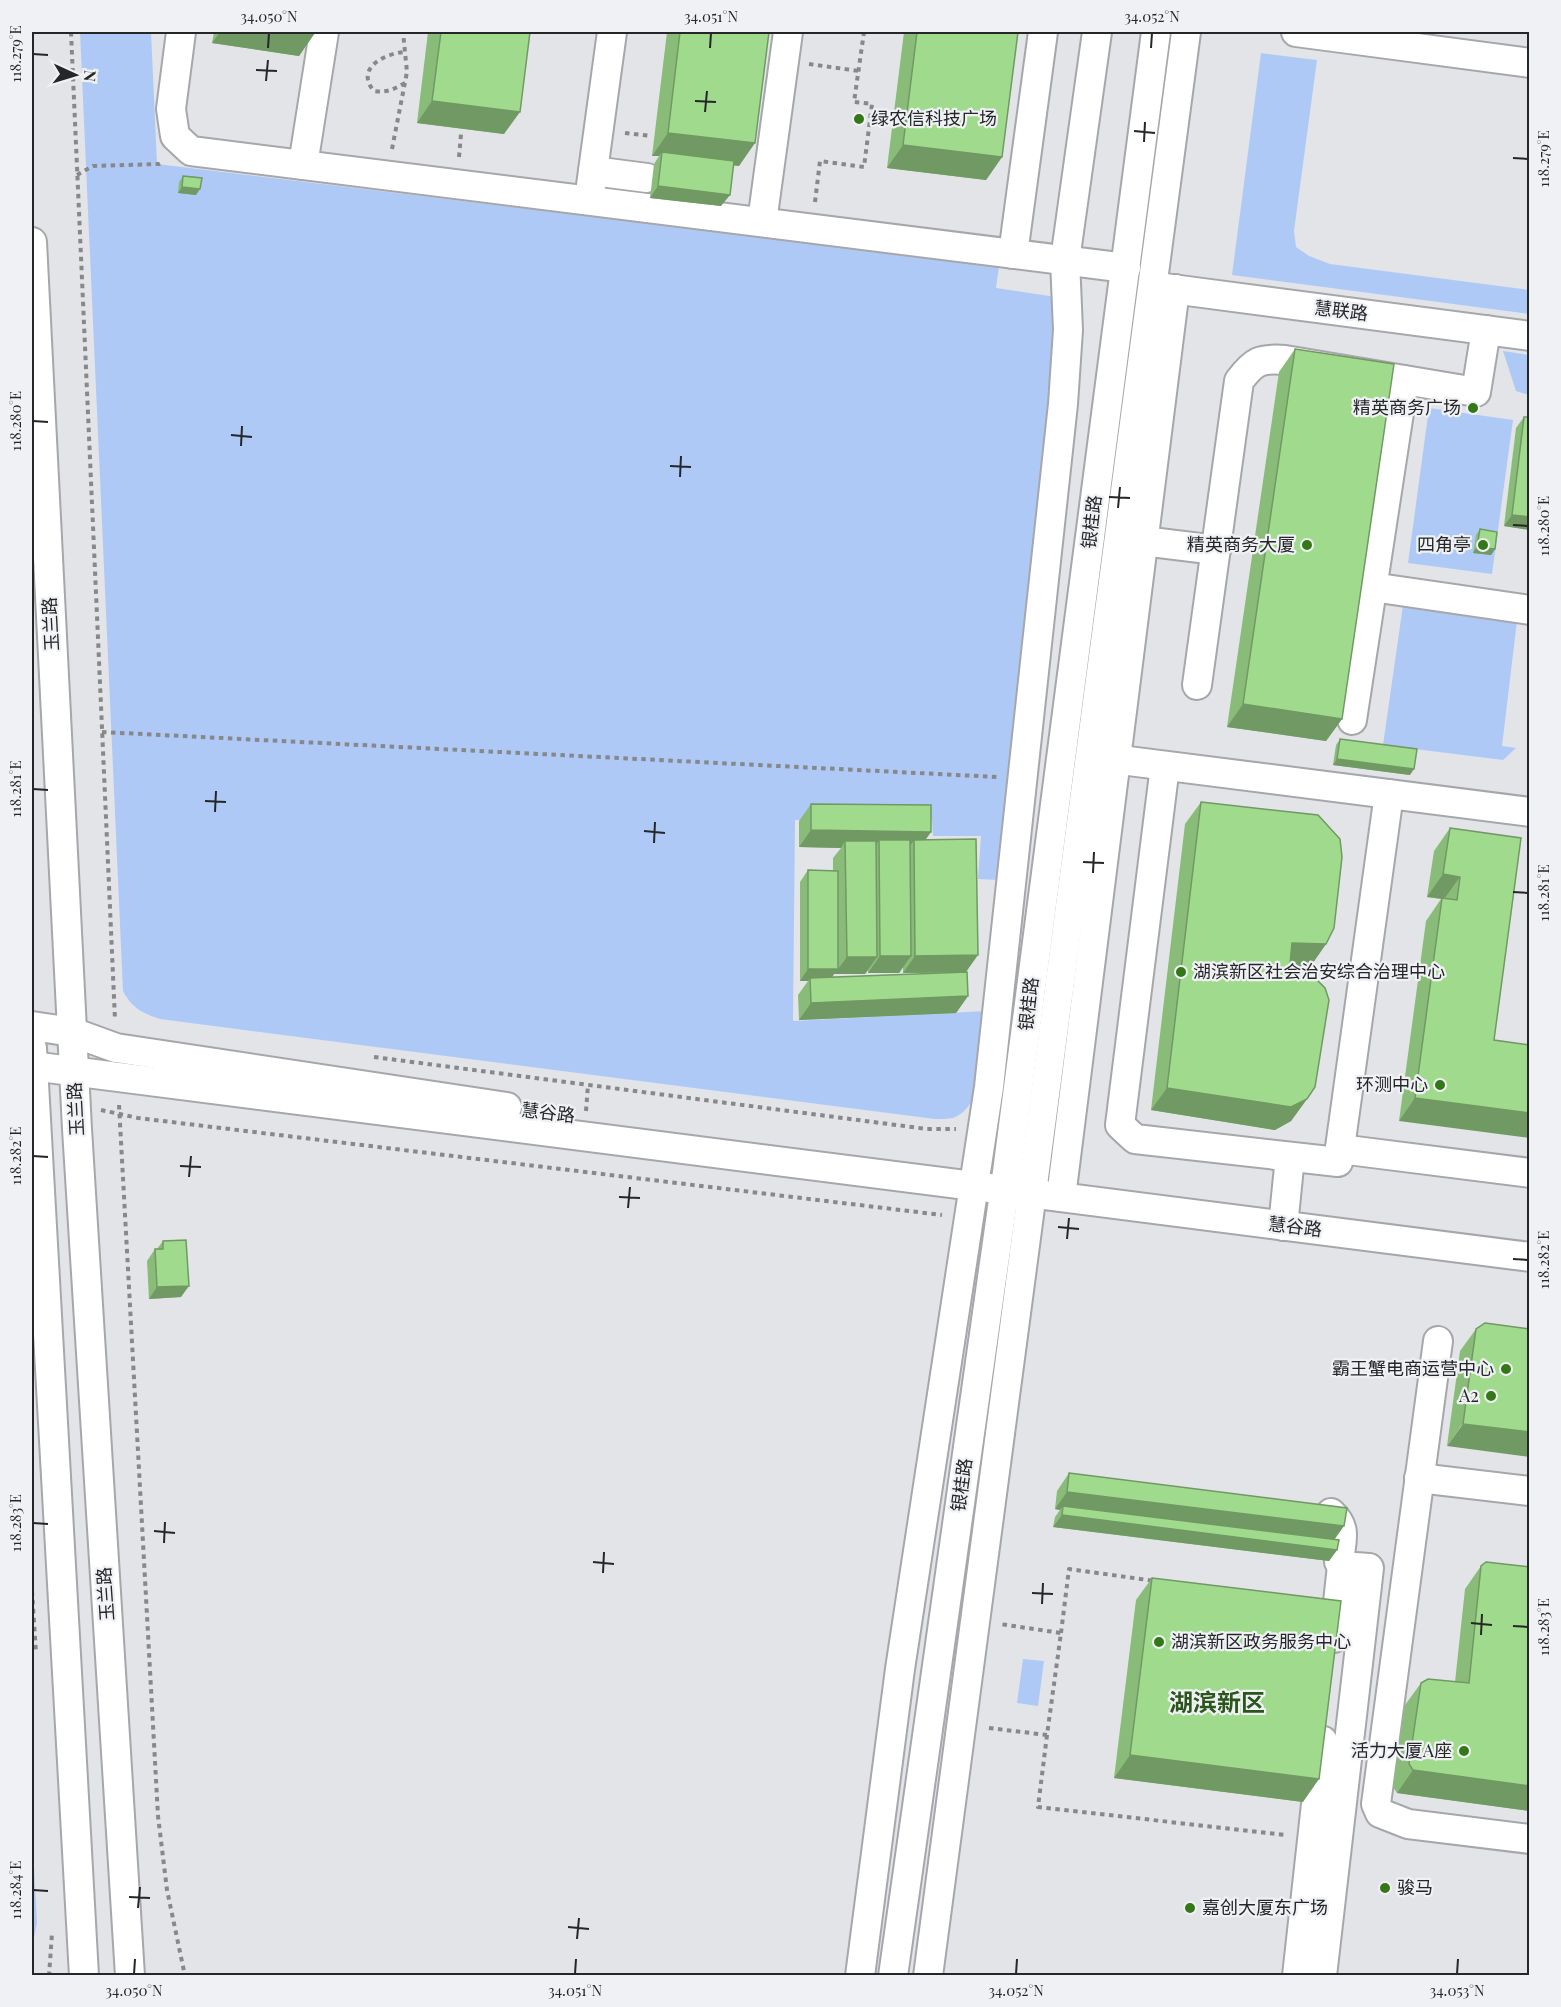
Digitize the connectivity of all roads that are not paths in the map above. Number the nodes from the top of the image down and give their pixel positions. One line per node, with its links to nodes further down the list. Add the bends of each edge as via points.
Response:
1 (181, 32): 11 (street, via 171,110 174,136 191,151)
2 (324, 32): 11 (street)
3 (612, 32): 12 (street)
4 (788, 32): 15 (street)
5 (1043, 32): 17 (street)
6 (1097, 32): 18 (street)
7 (1156, 32): 19 (street, 银桂路)
8 (1186, 32): 20 (street, 银桂路)
9 (1298, 32): 10 (street)
10 (1530, 63)
11 (303, 165): 14 (street)
12 (593, 171): 13 (street); 14 (street)
13 (647, 178)
14 (589, 200): 15 (street)
15 (762, 222): 17 (street)
16 (32, 242): 34 (street, 玉兰路)
17 (1013, 254): 18 (street)
18 (1065, 260): 19 (street); 42 (street, via 1068,330 1063,404)
19 (1126, 268): 43 (street, 银桂路)
20 (1164, 288): 21 (street, 慧联路); 24 (street); 30 (street, 银桂路)
21 (1486, 330): 22 (street, 慧联路); 23 (street, via 1476,392)
22 (1530, 336)
23 (1404, 380): 25 (street, via 1265,358 1250,366 1239,381); 26 (street)
24 (1143, 541): 25 (street); 30 (street)
25 (1216, 550): 28 (street)
26 (1372, 587): 27 (street); 29 (street)
27 (1530, 610)
28 (1197, 685)
29 (1352, 720)
30 (1103, 758): 31 (street); 43 (street, 银桂路); 44 (street)
31 (1165, 766): 32 (street); 40 (street, via 1120,1125 1135,1139)
32 (1389, 794): 33 (street); 39 (street)
33 (1530, 812)
34 (71, 1023): 35 (street, 慧谷路); 38 (street, 玉兰路); 42 (street, 慧谷路, via 480,1104)
35 (32, 1026)
36 (32, 1048): 37 (street)
37 (32, 1066): 38 (street, 慧谷路); 56 (street)
38 (74, 1073): 42 (street, 慧谷路); 55 (street, 玉兰路)
39 (1340, 1149): 40 (street, via 1338,1162); 41 (street)
40 (1290, 1157): 45 (street)
41 (1530, 1173)
42 (975, 1177): 43 (street, 慧谷路); 59 (street, via 901,1657)
43 (1019, 1182): 44 (street, 慧谷路); 60 (street, 银桂路); 61 (street, 银桂路, via 975,1621)
44 (1061, 1197): 45 (street, 慧谷路)
45 (1283, 1226): 46 (street, 慧谷路)
46 (1530, 1257)
47 (1438, 1341): 48 (street)
48 (1419, 1478): 49 (street); 54 (street, via 1376,1804 1380,1813 1408,1824)
49 (1530, 1491)
50 (1330, 1513): 51 (street, via 1341,1523 1339,1562)
51 (1355, 1567): 52 (street); 63 (street)
52 (1331, 1664)
53 (1326, 1710): 62 (street)
54 (1530, 1839)
55 (127, 1933): 57 (street, 玉兰路); 58 (street)
56 (82, 1976)
57 (130, 1976)
58 (137, 1976)
59 (860, 1976)
60 (893, 1976)
61 (928, 1976)
62 (1297, 1976)
63 (1322, 1976)

